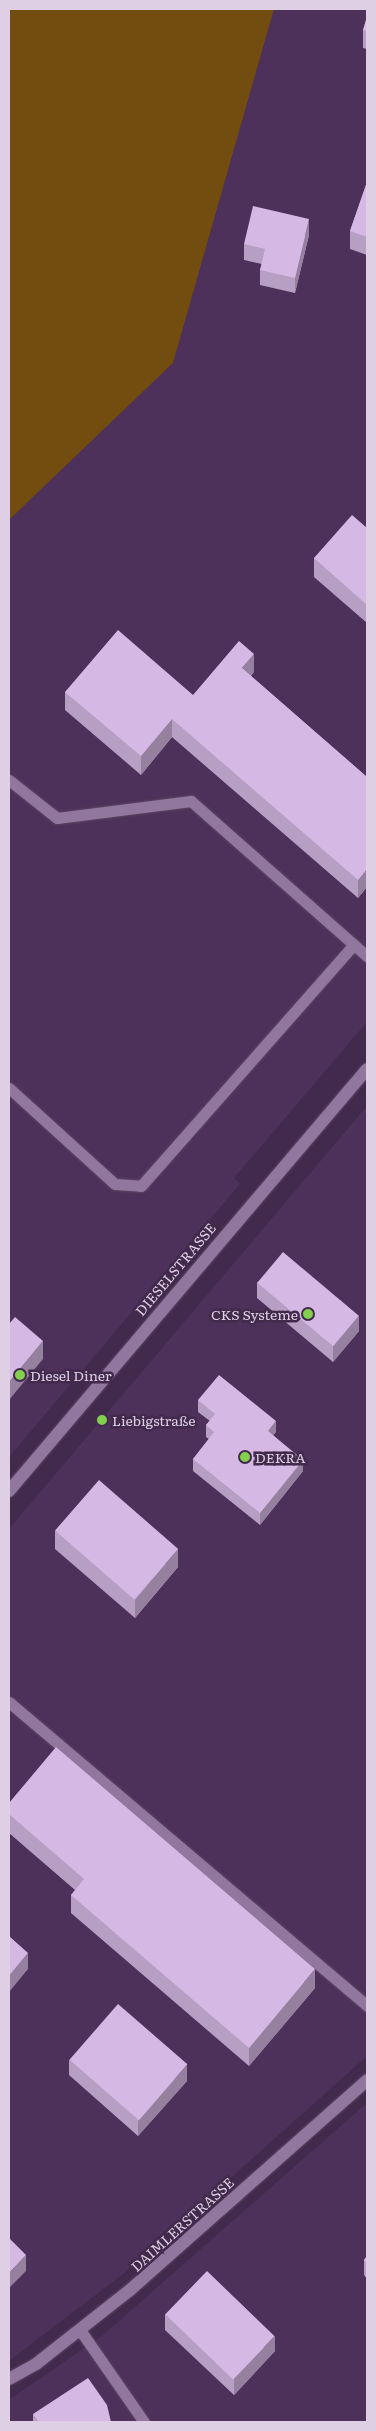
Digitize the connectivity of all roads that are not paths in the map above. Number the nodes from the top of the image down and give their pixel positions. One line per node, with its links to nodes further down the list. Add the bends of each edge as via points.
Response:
1 (9, 780): 2 (lane, via 57,818 191,801)
2 (354, 944): 3 (lane); 5 (lane, via 141,1186 115,1184)
3 (367, 956)
4 (367, 1069): 6 (street, DIESELSTRASSE)
5 (9, 1088)
6 (9, 1491)
7 (9, 1702): 8 (lane)
8 (367, 2006)
9 (367, 2080): 10 (street, DAIMLERSTRASSE, via 130,2290)
10 (80, 2330): 11 (street, DAIMLERSTRASSE, via 36,2364); 12 (lane)
11 (9, 2379)
12 (144, 2422)

